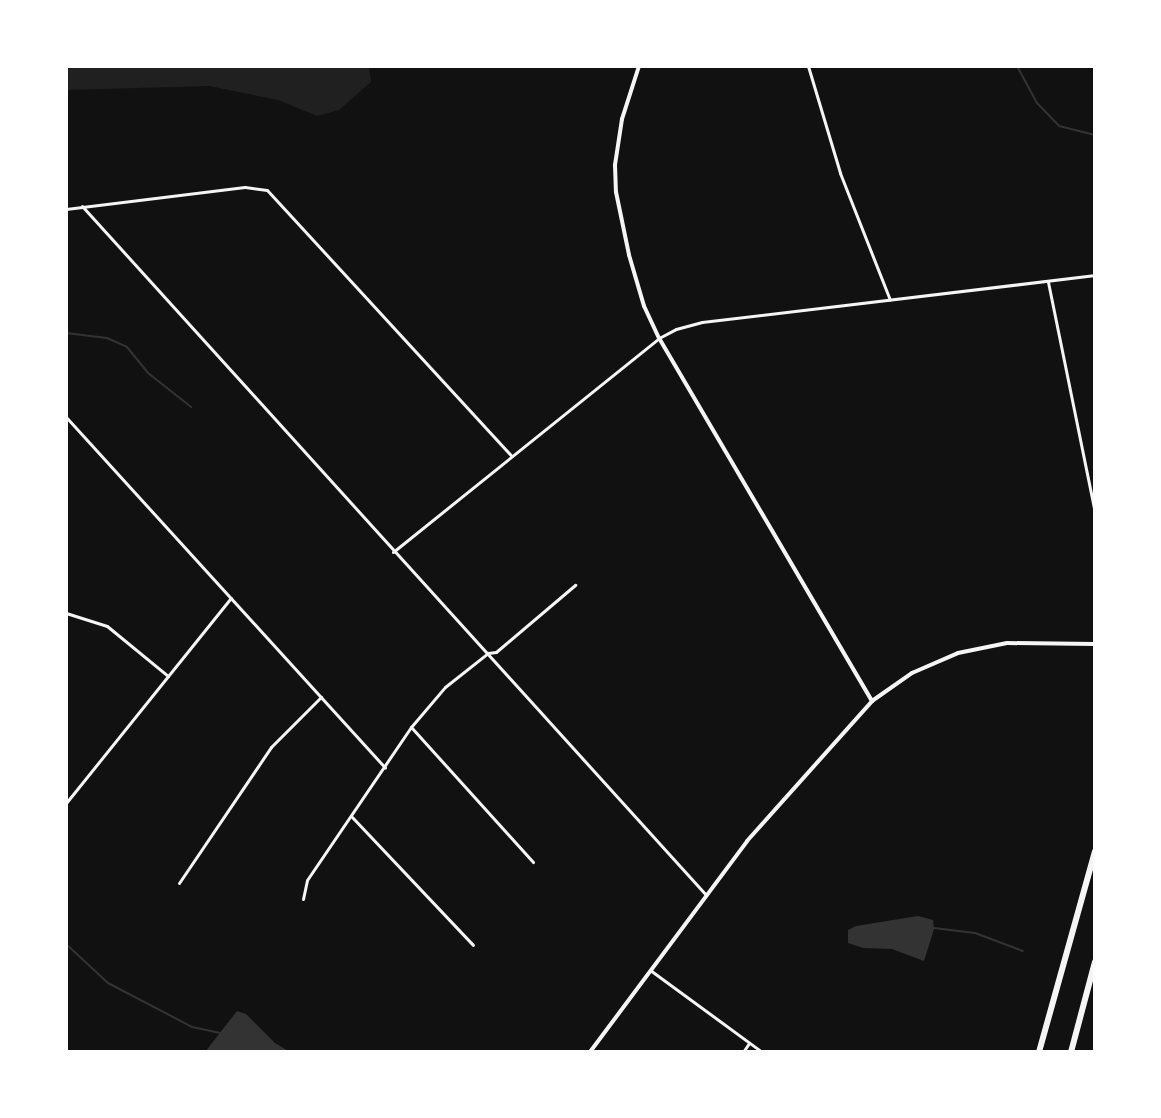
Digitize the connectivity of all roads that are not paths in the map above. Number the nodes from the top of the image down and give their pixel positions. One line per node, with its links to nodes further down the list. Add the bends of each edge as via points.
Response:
1 (639, 66): 8 (street, via 618,138 616,192 636,280)
2 (808, 66): 7 (street, via 840,173)
3 (82, 206): 4 (street); 10 (street, via 245,187 267,190); 12 (street)
4 (66, 209)
5 (1095, 275): 6 (street)
6 (1048, 282): 7 (street); 11 (street)
7 (890, 300): 8 (street, via 702,322)
8 (659, 338): 10 (street); 20 (street)
9 (66, 417): 14 (street)
10 (511, 455): 12 (street)
11 (1095, 514)
12 (393, 552): 17 (street)
13 (575, 585): 17 (street, via 496,652)
14 (231, 598): 18 (street); 19 (street)
15 (66, 613): 18 (street, via 107,626)
16 (1095, 644): 20 (street, via 1007,643 958,653 912,673)
17 (488, 653): 21 (street, via 445,687); 28 (street)
18 (168, 676): 23 (street)
19 (321, 697): 22 (street); 27 (street, via 271,747)
20 (872, 701): 28 (street, via 800,778)
21 (411, 727): 22 (street); 26 (street)
22 (385, 768): 24 (street)
23 (66, 803)
24 (352, 817): 29 (street, via 307,880); 30 (street)
25 (1095, 852): 37 (highway)
26 (533, 862)
27 (179, 883)
28 (706, 895): 32 (street)
29 (303, 899)
30 (473, 945)
31 (1095, 962): 38 (highway)
32 (650, 970): 33 (street); 34 (street)
33 (749, 1043): 35 (street); 36 (street)
34 (590, 1052)
35 (743, 1052)
36 (762, 1052)
37 (1039, 1052)
38 (1071, 1052)

